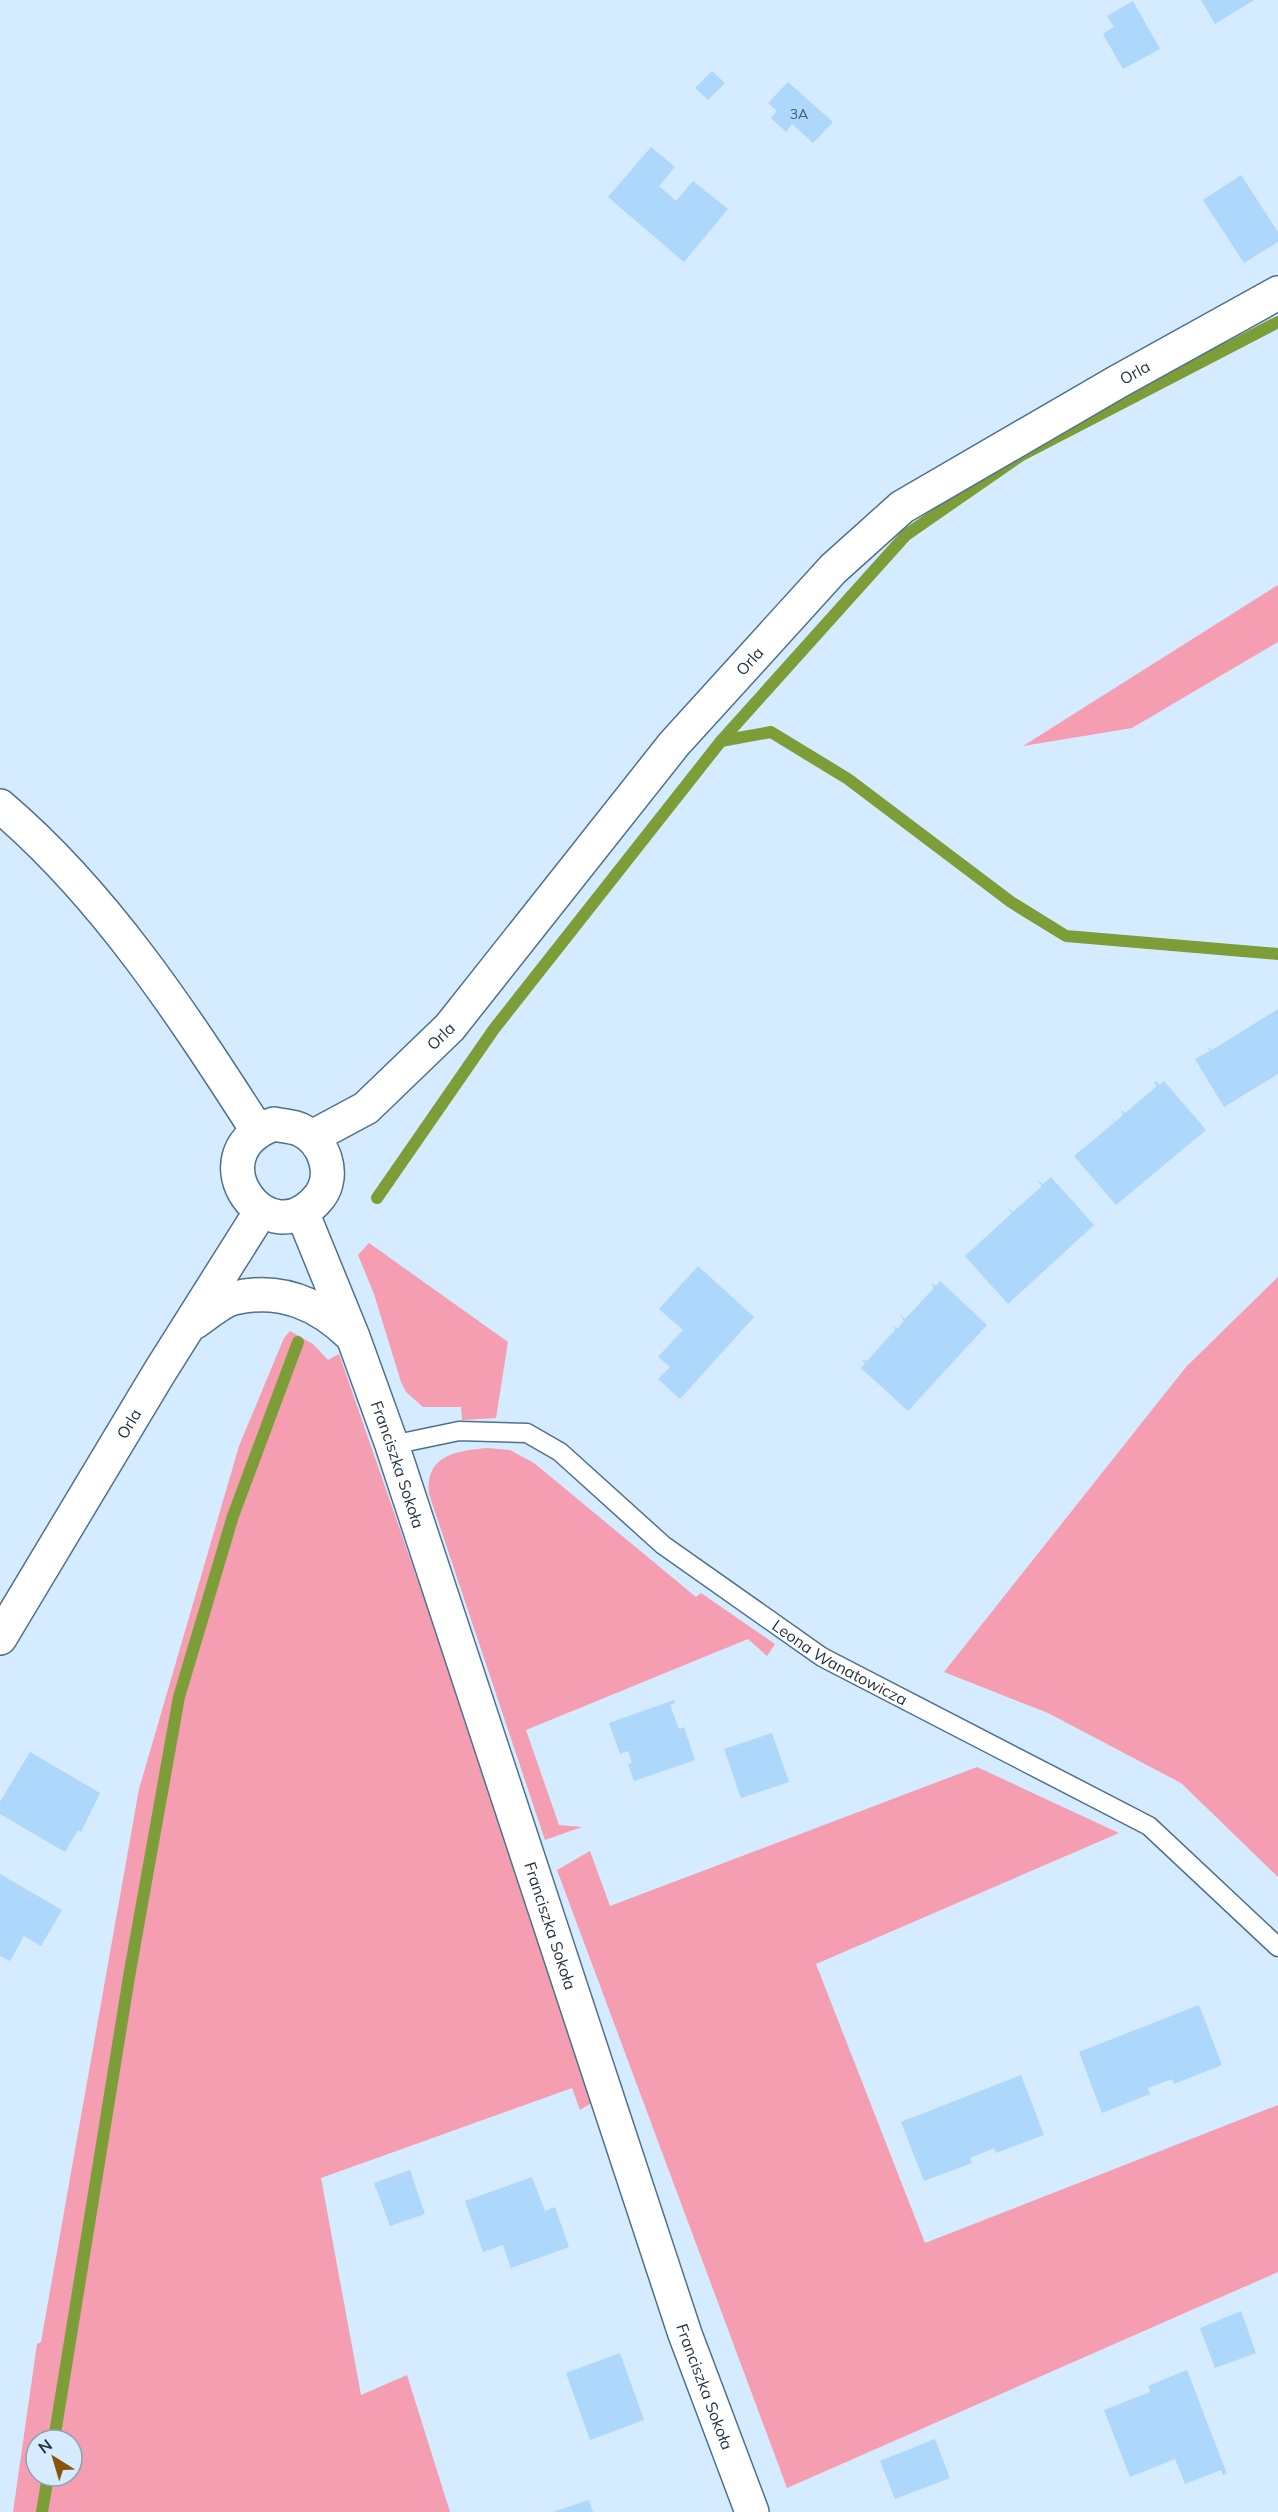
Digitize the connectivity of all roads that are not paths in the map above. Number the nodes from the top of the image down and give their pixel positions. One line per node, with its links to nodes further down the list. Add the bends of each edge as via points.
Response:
1 (1278, 293): 4 (street, Orla, via 902,507 833,569 674,744 450,1027 366,1108)
2 (0, 806): 3 (street, via 96,902 199,1039)
3 (257, 1130): 4 (street, via 274,1124 299,1129); 5 (street, via 244,1146 237,1176 241,1191)
4 (312, 1137): 6 (street, via 324,1156 327,1179 318,1198)
5 (261, 1211): 6 (street, via 274,1216); 7 (street, Orla)
6 (302, 1212): 8 (street, Franciszka Sokoła)
7 (187, 1327): 8 (street, via 232,1298 264,1295 292,1298 332,1316); 10 (street, Orla)
8 (353, 1337): 9 (street, Franciszka Sokoła)
9 (392, 1445): 11 (lane, Leona Wanatowicza, via 459,1431 527,1433 560,1452 663,1545 822,1657 1149,1826); 12 (street, Franciszka Sokoła, via 685,2334)
10 (0, 1638)
11 (1278, 1947)
12 (752, 2512)

